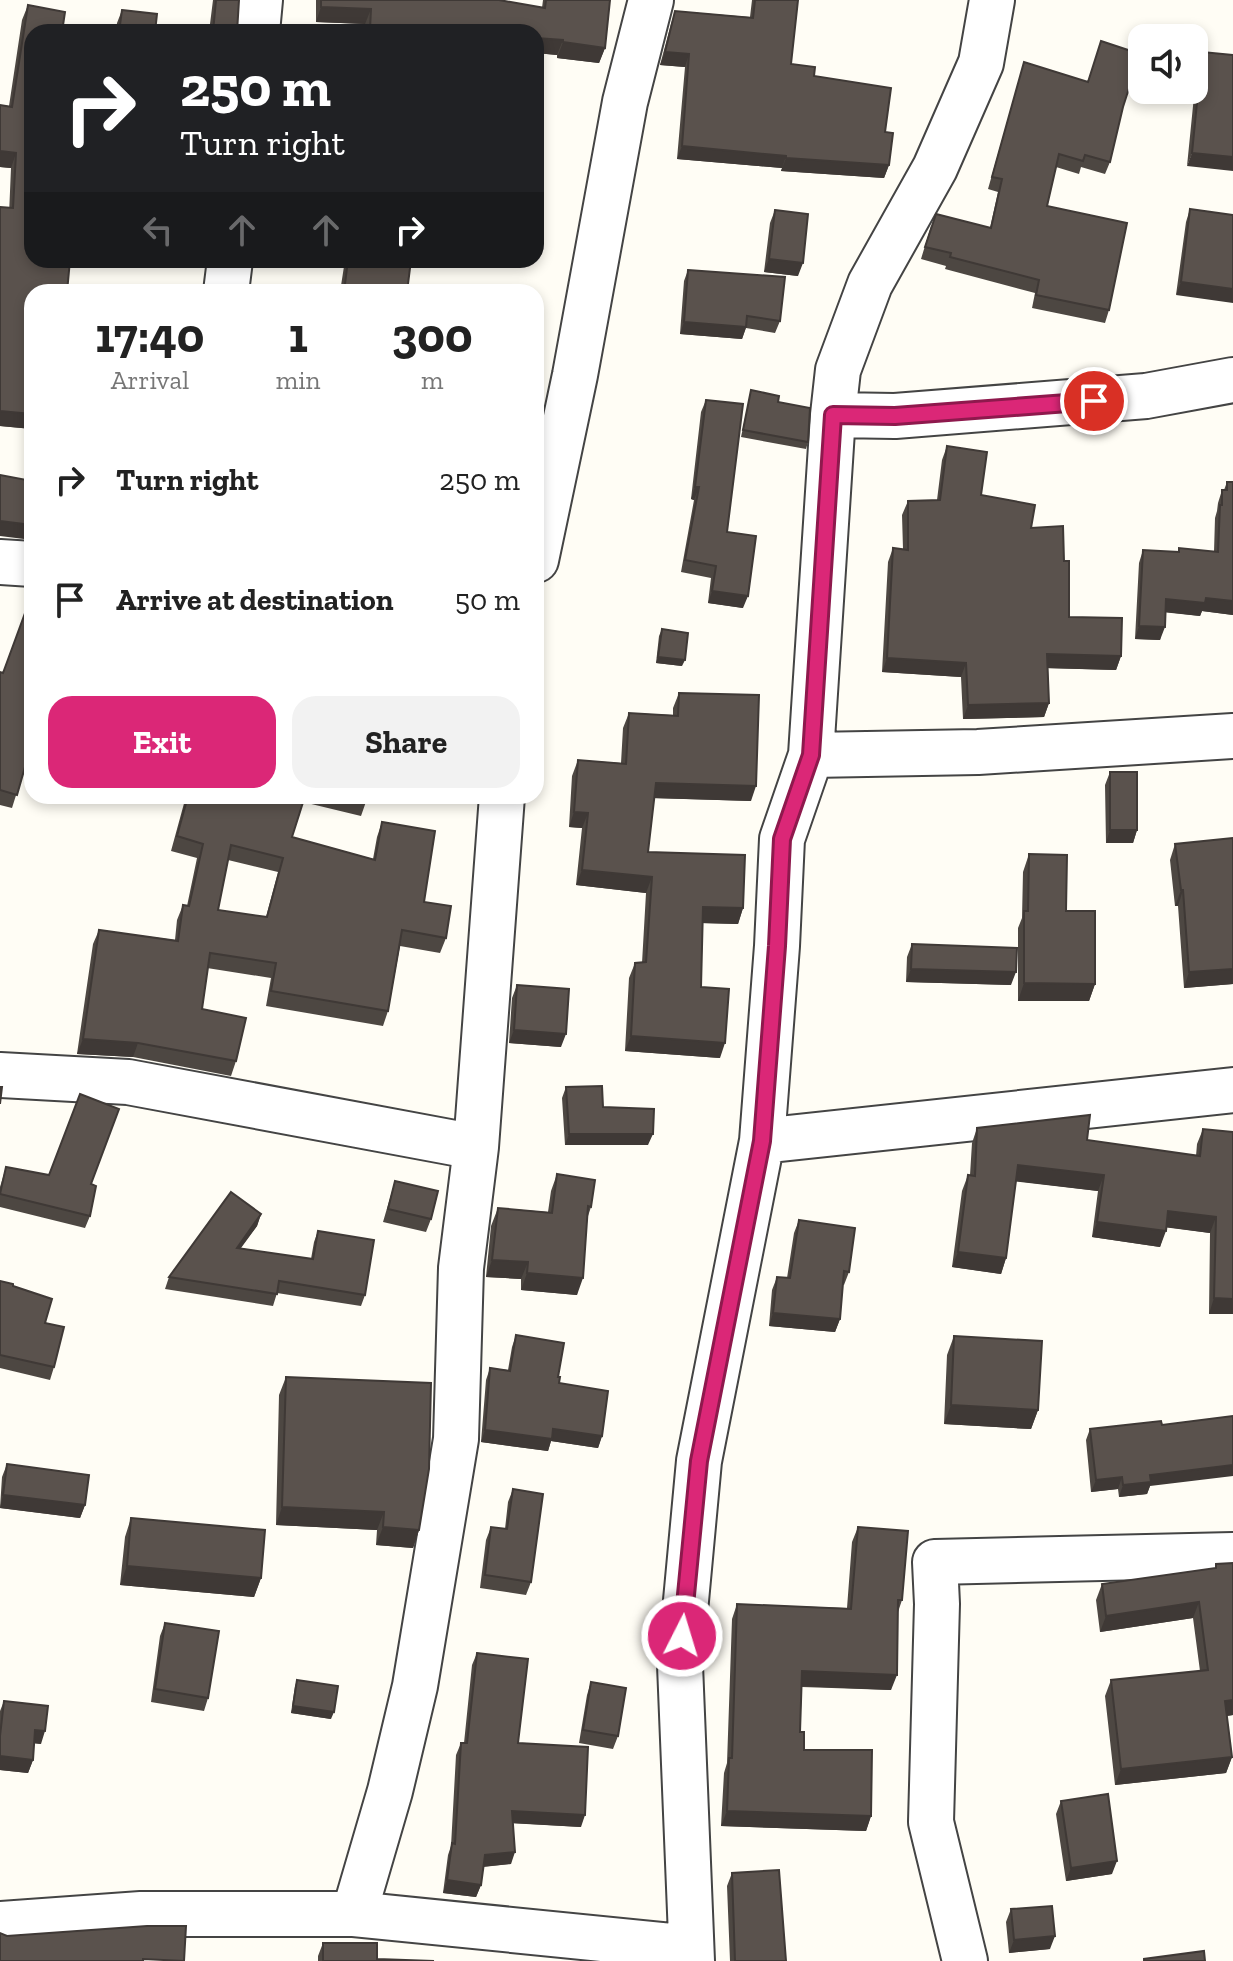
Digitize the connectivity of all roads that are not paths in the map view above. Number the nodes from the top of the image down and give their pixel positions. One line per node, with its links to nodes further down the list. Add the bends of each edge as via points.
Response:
1 (260, 0): 4 (street)
2 (651, 0): 7 (street, via 625,102)
3 (992, 0): 6 (street, via 981,63 935,168 870,284 838,370)
4 (258, 24)
5 (1233, 380): 6 (street, via 1146,396 895,416)
6 (833, 415): 11 (street)
7 (544, 522)
8 (0, 562): 9 (street)
9 (24, 564)
10 (1233, 736): 11 (street, via 978,752)
11 (811, 755): 15 (street, via 782,839)
12 (501, 804): 16 (street)
13 (0, 1075): 16 (street, via 128,1082)
14 (1233, 1090): 15 (street)
15 (762, 1141): 20 (street, via 699,1461 681,1649)
16 (476, 1147): 18 (street, via 461,1268 456,1439 415,1686)
17 (1233, 1555): 21 (street, via 935,1562 931,1822)
18 (354, 1914): 19 (street, via 141,1914); 20 (street)
19 (0, 1924)
20 (691, 1955)
21 (965, 1961)

